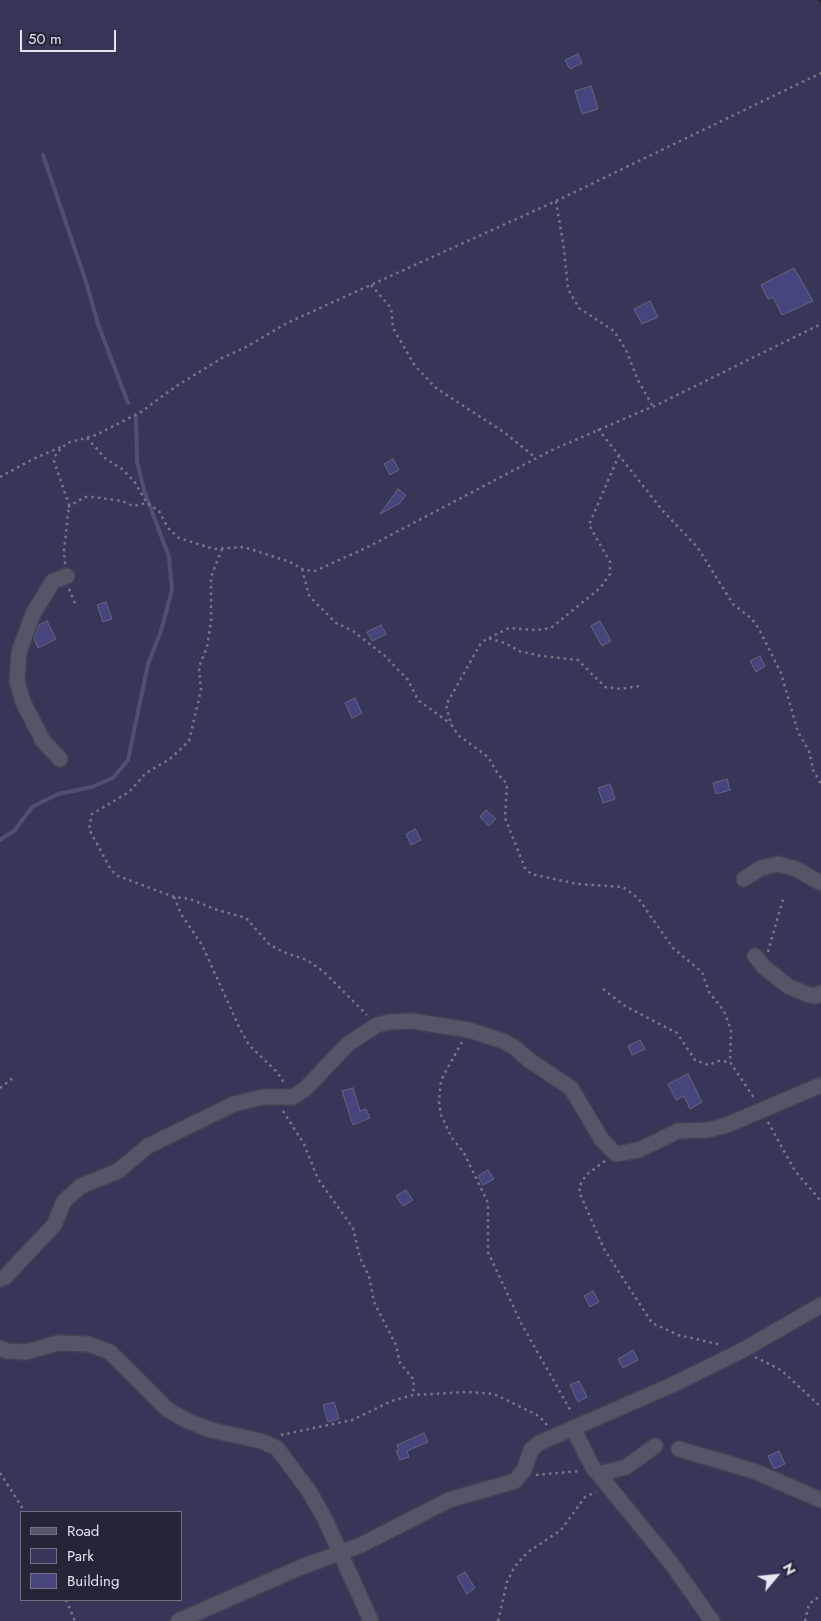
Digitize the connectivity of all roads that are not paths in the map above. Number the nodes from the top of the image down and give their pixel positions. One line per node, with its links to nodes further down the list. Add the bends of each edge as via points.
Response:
1 (67, 576): 2 (street, via 52,581 33,614 19,652 17,681 23,702 43,741)
2 (60, 759)
3 (744, 879): 4 (street, via 761,868 778,864 796,868)
4 (821, 883)
5 (760, 962): 6 (street, via 788,986 815,996)
6 (821, 993)
7 (821, 1085): 8 (street, via 727,1125 708,1130 678,1131 639,1150 616,1154 602,1140 570,1088 503,1041 469,1030 412,1021 377,1025 348,1044 305,1089 293,1096 234,1104 212,1113 148,1146 118,1171 81,1186 64,1201 54,1224)
8 (0, 1279)
9 (821, 1305): 11 (street, via 672,1385)
10 (0, 1348): 16 (street, via 26,1352 58,1343 88,1344 110,1352 168,1410 212,1430 276,1448 317,1505)
11 (576, 1427): 14 (street, via 592,1466); 16 (street, via 533,1448 520,1477 510,1483 449,1500 381,1536)
12 (655, 1446): 14 (street, via 626,1467)
13 (679, 1450): 15 (street, via 754,1471)
14 (599, 1474): 19 (street, via 671,1563)
15 (821, 1500)
16 (339, 1552): 17 (street); 18 (street)
17 (178, 1621)
18 (371, 1621)
19 (712, 1621)

